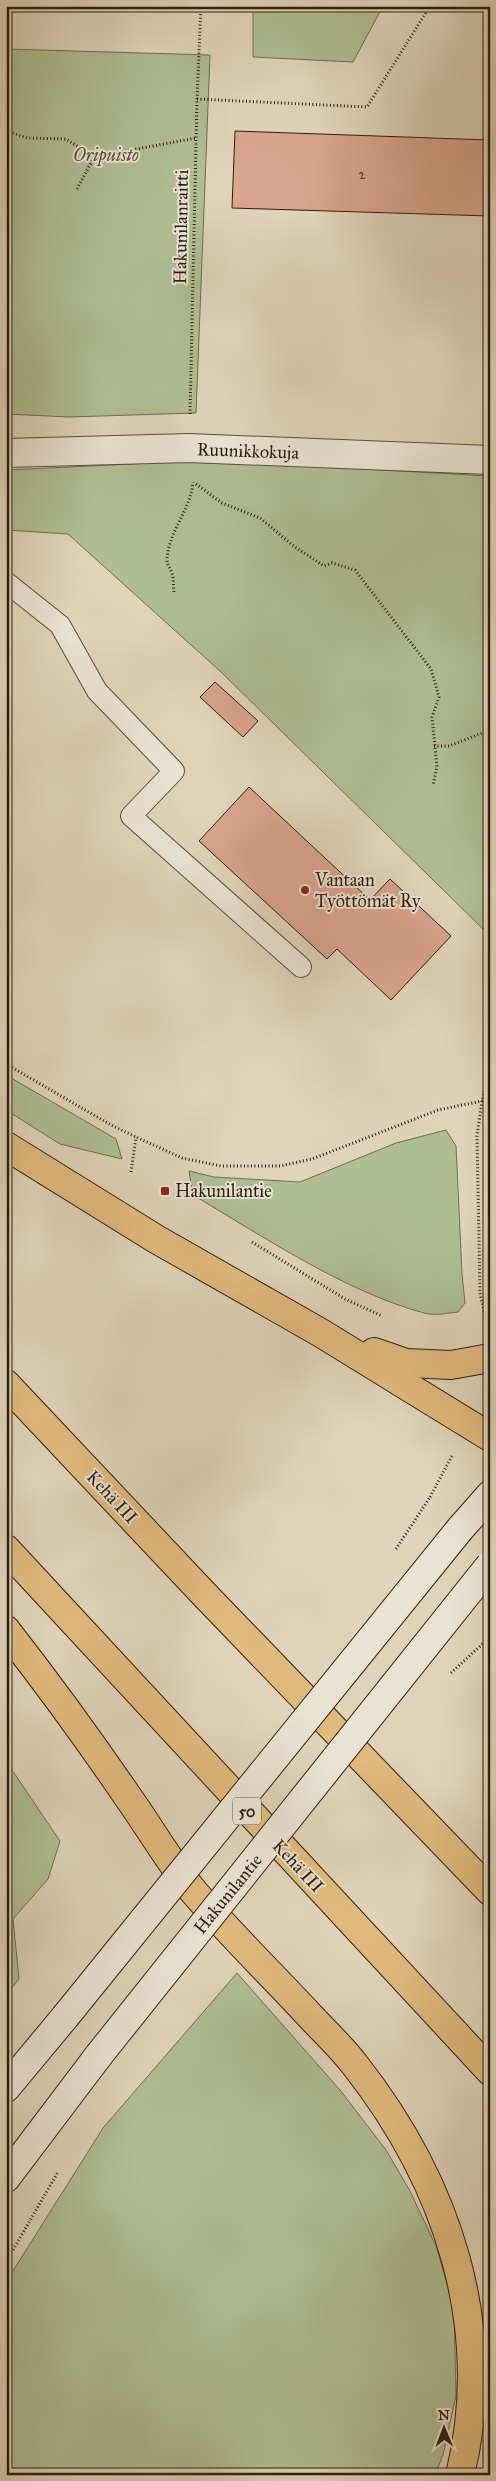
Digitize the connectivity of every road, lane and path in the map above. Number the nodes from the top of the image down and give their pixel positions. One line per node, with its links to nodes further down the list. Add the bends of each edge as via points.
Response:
1 (201, 6): 3 (path, Hakunilanraitti)
2 (430, 6): 3 (path, via 367,107)
3 (197, 99): 5 (path, Hakunilanraitti)
4 (6, 131): 6 (path, via 27,138 66,139)
5 (196, 138): 6 (path); 8 (path, Hakunilanraitti)
6 (94, 158): 7 (path)
7 (77, 189)
8 (189, 448): 9 (main road, Ruunikkokuja); 10 (main road, Ruunikkokuja)
9 (6, 454)
10 (490, 460)
11 (6, 582): 16 (lane, via 60,625 97,691 174,770 131,816)
12 (174, 592): 14 (path, via 167,556 175,526 188,506 193,482 222,504 260,518 324,566 332,563 355,570 431,668 439,697 432,717)
13 (490, 730): 14 (path, via 449,746)
14 (434, 746): 15 (path, via 437,767)
15 (433, 786)
16 (301, 967)
17 (6, 1064): 21 (path)
18 (490, 1072): 19 (path)
19 (482, 1101): 20 (path); 21 (path, via 438,1110 332,1153 280,1166 221,1166 182,1158); 26 (path, via 477,1136 480,1293)
20 (490, 1101)
21 (136, 1137): 23 (path)
22 (6, 1146): 27 (highway, via 156,1239)
23 (131, 1172)
24 (252, 1242): 25 (path, via 345,1299)
25 (384, 1317)
26 (488, 1330)
27 (321, 1333): 28 (highway, via 406,1363 451,1365); 30 (highway)
28 (490, 1358)
29 (6, 1384): 37 (highway, Kehä III, via 208,1599)
30 (490, 1437)
31 (455, 1450): 33 (path)
32 (490, 1495): 39 (main road, bridge)
33 (430, 1497)
34 (6, 1550): 38 (highway, Kehä III / 50)
35 (490, 1566): 41 (main road, Hakunilantie, bridge, via 99,2055)
36 (6, 1630): 43 (highway, via 66,1707 193,1890 354,2064 401,2127 427,2174 449,2219 476,2307 481,2364 475,2419)
37 (490, 1890)
38 (490, 2071)
39 (6, 2088)
40 (60, 2167): 42 (path)
41 (6, 2178)
42 (6, 2262)
43 (460, 2475)

